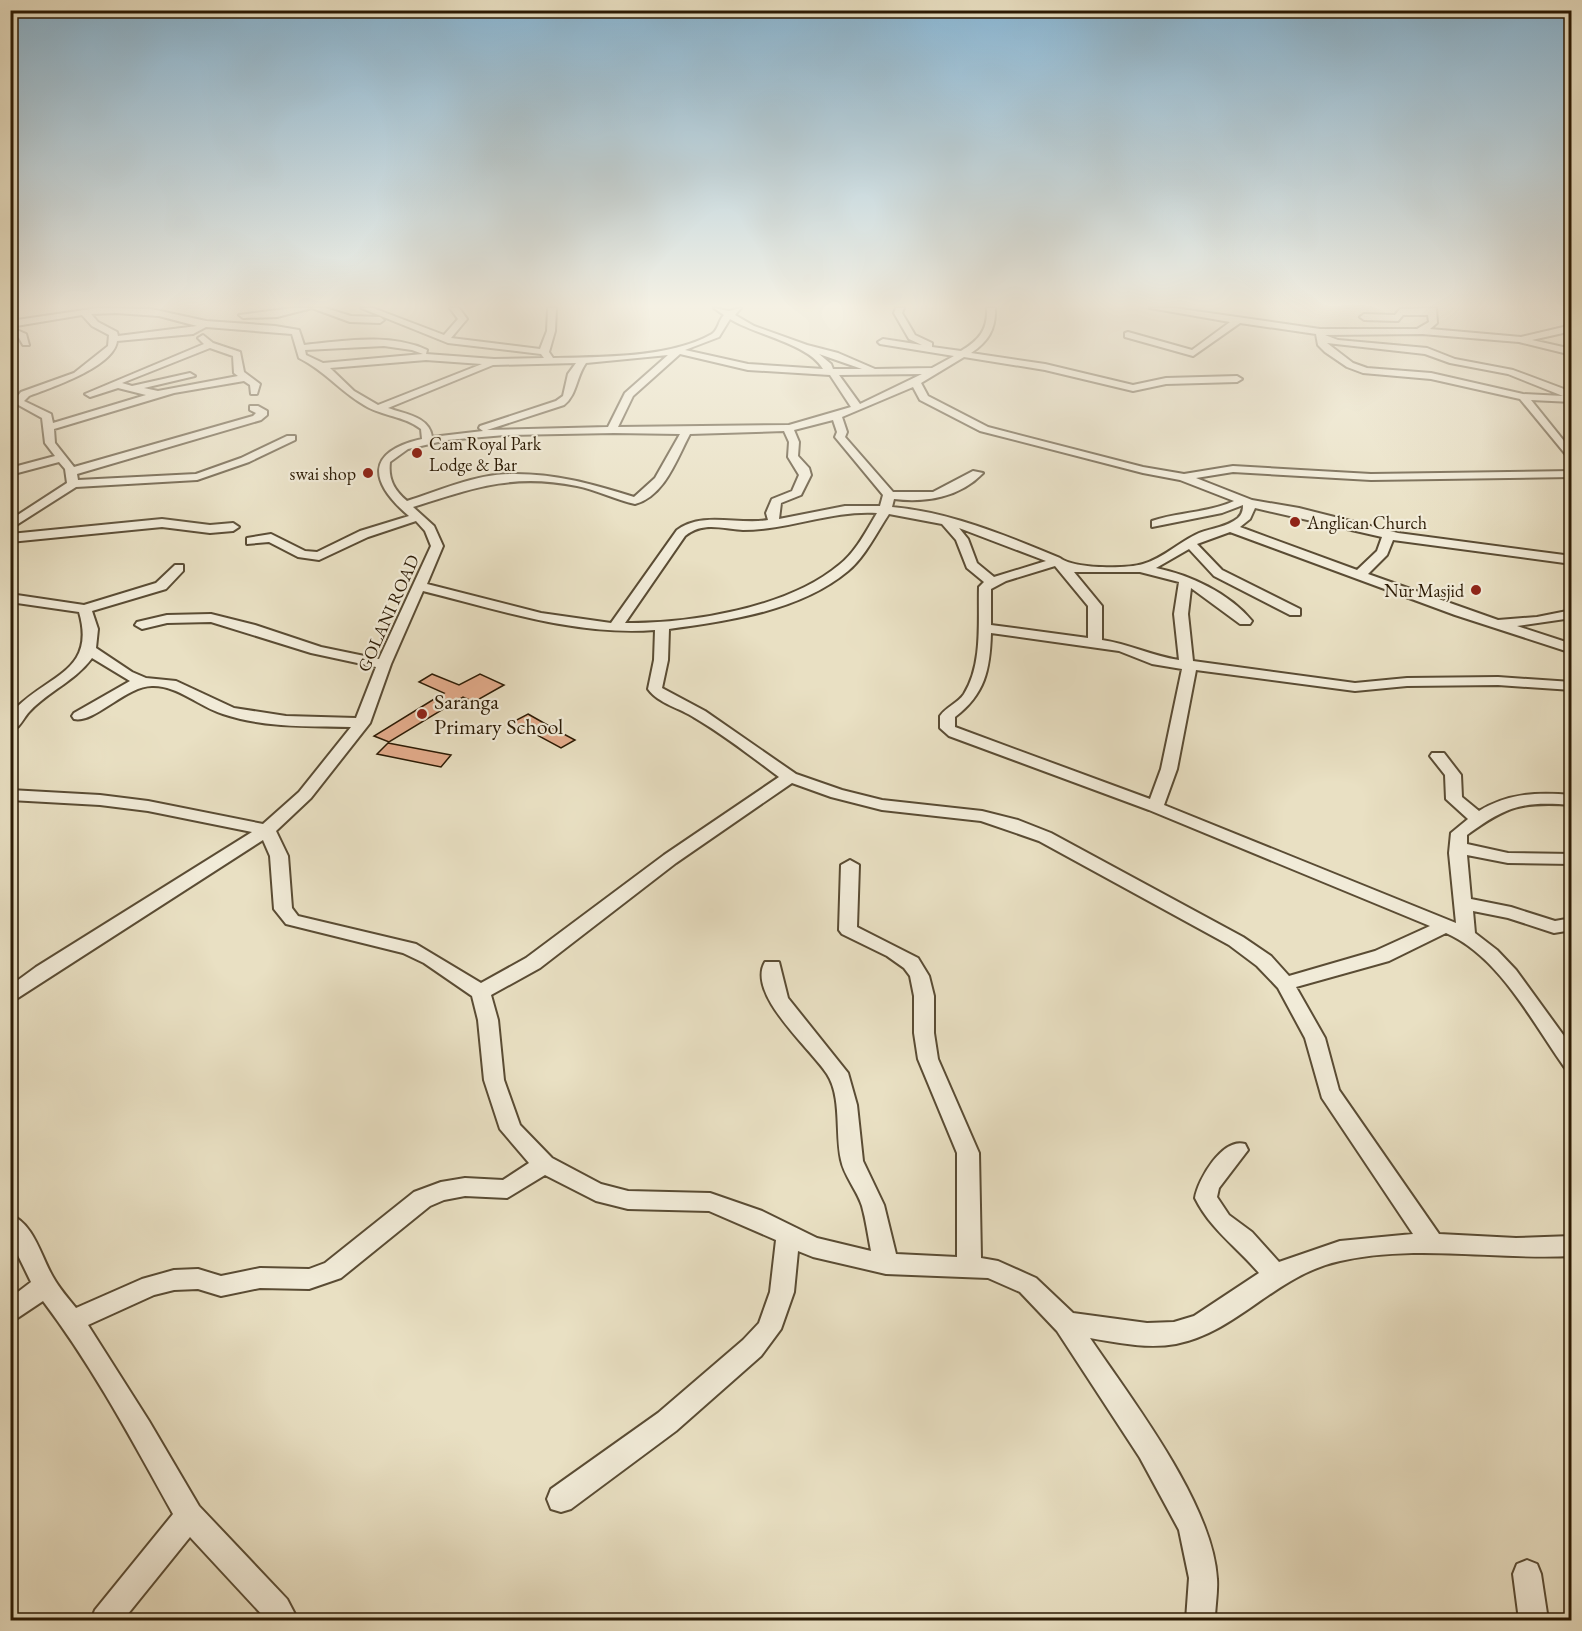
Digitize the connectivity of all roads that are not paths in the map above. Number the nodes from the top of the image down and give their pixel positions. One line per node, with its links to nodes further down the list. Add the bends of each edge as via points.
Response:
1 (50, 384): 22 (street)
2 (111, 384): 17 (street)
3 (152, 384): 18 (street)
4 (201, 384): 21 (street)
5 (255, 384): 19 (street)
6 (342, 384): 26 (street, via 356,397)
7 (439, 384): 26 (street)
8 (571, 384): 33 (street, via 568,397 560,403)
9 (641, 384): 31 (street, via 629,395)
10 (839, 384): 27 (street)
11 (911, 384): 27 (street, GOLANI ROAD)
12 (917, 384): 41 (street, via 924,398 984,429)
13 (1117, 384): 14 (street, via 1133,388)
14 (1151, 384)
15 (1467, 384): 23 (street)
16 (1540, 384): 24 (street)
17 (115, 386): 18 (street); 20 (street)
18 (135, 388): 21 (street)
19 (254, 392)
20 (90, 394)
21 (160, 395): 29 (street)
22 (14, 396): 29 (street, via 18,402 44,412)
23 (1523, 397): 24 (street); 37 (street)
24 (1572, 397)
25 (254, 408): 42 (street, via 262,411 257,418)
26 (379, 408): 35 (street, via 422,424)
27 (857, 408): 28 (street, GOLANI ROAD)
28 (836, 415): 30 (street, GOLANI ROAD); 43 (street, via 840,437)
29 (50, 427): 36 (street, via 50,443)
30 (788, 428): 32 (street, GOLANI ROAD); 48 (street, via 794,442 793,457 806,475 797,493 776,501)
31 (611, 431): 32 (street, GOLANI ROAD); 33 (street, GOLANI ROAD)
32 (686, 432): 45 (street, via 659,481 650,493 635,501 578,483 510,477)
33 (472, 433): 35 (street, GOLANI ROAD)
34 (291, 438): 42 (street, via 197,477)
35 (426, 439): 45 (street, GOLANI ROAD, via 403,445 385,461 383,477)
36 (61, 458): 38 (street); 42 (street)
37 (1572, 459)
38 (10, 472)
39 (977, 473): 43 (street, via 936,497)
40 (1572, 474): 41 (street, via 1378,477 1233,469)
41 (1183, 477): 44 (street)
42 (72, 478): 51 (street)
43 (889, 495): 46 (street)
44 (1246, 502): 50 (street, via 1219,512); 53 (street, via 1250,511); 54 (street)
45 (404, 506): 47 (street, GOLANI ROAD)
46 (887, 509): 48 (street, via 843,510); 49 (street); 71 (street, via 860,550 843,569 821,584 765,606)
47 (417, 517): 56 (street, via 364,534 319,556 302,554 272,538); 65 (street, GOLANI ROAD, via 430,529 437,546)
48 (774, 523): 74 (street, via 687,526)
49 (947, 523): 59 (street, via 987,534); 64 (street, via 962,538 971,564)
50 (1156, 524)
51 (10, 525)
52 (232, 527): 55 (street, via 210,529 155,523)
53 (1231, 528): 57 (street); 62 (street)
54 (1389, 535): 58 (street); 62 (street, via 1383,552)
55 (10, 538)
56 (250, 541)
57 (1189, 542): 61 (street); 68 (street, via 1218,573)
58 (1572, 560)
59 (1060, 564): 61 (street); 64 (street); 76 (street, via 1095,606)
60 (179, 568): 67 (street, via 161,586)
61 (1141, 569): 63 (street)
62 (1359, 575): 73 (street)
63 (1186, 579): 70 (street, via 1216,596); 80 (street, via 1181,614)
64 (992, 582): 75 (street, via 985,587)
65 (421, 586): 74 (street, via 522,611); 79 (street, GOLANI ROAD)
66 (10, 598): 67 (street)
67 (84, 609): 78 (street, via 90,622)
68 (1294, 612)
69 (1572, 614): 73 (street, via 1537,621 1504,621)
70 (1245, 621)
71 (664, 624): 74 (street); 87 (street, via 655,689 728,732)
72 (142, 625): 79 (street, via 184,615 228,620 315,650)
73 (1499, 625): 77 (street)
74 (615, 627)
75 (984, 628): 76 (street); 90 (street, via 980,670 971,694 947,716 948,728)
76 (1095, 644): 80 (street, via 1122,647 1157,661)
77 (1572, 650)
78 (90, 651): 81 (street); 85 (street, via 70,676 22,710)
79 (384, 664): 84 (street, GOLANI ROAD)
80 (1188, 665): 82 (street, via 1355,687 1498,681); 90 (street, via 1169,769)
81 (144, 682): 83 (street); 84 (street, via 170,683 211,705 255,716)
82 (1572, 686)
83 (79, 716)
84 (362, 723): 92 (street, GOLANI ROAD, via 305,795)
85 (10, 727)
86 (1438, 756): 91 (street, via 1453,775 1454,799)
87 (790, 777): 101 (street, via 882,805 982,816 1045,837 1236,941); 102 (street, via 670,859 533,963)
88 (10, 795): 92 (street, via 138,805)
89 (1572, 800): 91 (street, via 1517,798)
90 (1155, 807): 98 (street)
91 (1478, 819): 93 (street, via 1459,833)
92 (267, 830): 102 (street, via 279,856 283,909 292,920 397,944 436,960); 103 (street, GOLANI ROAD)
93 (1458, 848): 94 (street, via 1508,858); 96 (street)
94 (1572, 859)
95 (850, 865): 112 (street, via 848,930 911,963 919,976 928,1059 968,1153)
96 (1463, 903): 97 (street, via 1554,927); 99 (street)
97 (1572, 924)
98 (1446, 926): 99 (street); 101 (street, via 1382,956)
99 (1466, 935): 104 (street, via 1509,975)
100 (772, 967): 111 (street, via 779,1001 838,1073 852,1161 873,1206)
101 (1285, 984): 109 (street, via 1315,1038 1329,1092)
102 (481, 992): 106 (street, via 501,1106 511,1129)
103 (10, 996)
104 (1572, 1063)
105 (1237, 1150): 113 (street, via 1208,1185 1206,1198 1221,1222 1244,1239)
106 (544, 1164): 108 (street, via 596,1192 628,1200 710,1202); 116 (street, via 507,1189 465,1187 422,1199 333,1271 309,1279 260,1278 221,1286 198,1279 174,1280 150,1286)
107 (10, 1224): 114 (street, via 19,1233)
108 (788, 1236): 111 (street, via 813,1247); 118 (street, via 782,1292 769,1329 667,1422)
109 (1432, 1243): 110 (street); 113 (street, via 1349,1249)
110 (1572, 1246)
111 (886, 1264): 112 (street)
112 (969, 1265): 117 (street, via 990,1268 1028,1285)
113 (1276, 1275): 117 (street, via 1205,1322 1176,1333 1139,1335)
114 (45, 1286): 115 (street); 116 (street)
115 (10, 1312)
116 (72, 1321): 119 (street)
117 (1066, 1323): 123 (street, via 1149,1449 1192,1526 1203,1578)
118 (561, 1499)
119 (189, 1516): 121 (street); 122 (street)
120 (1527, 1574): 124 (street)
121 (105, 1620)
122 (283, 1620)
123 (1200, 1620)
124 (1534, 1620)

